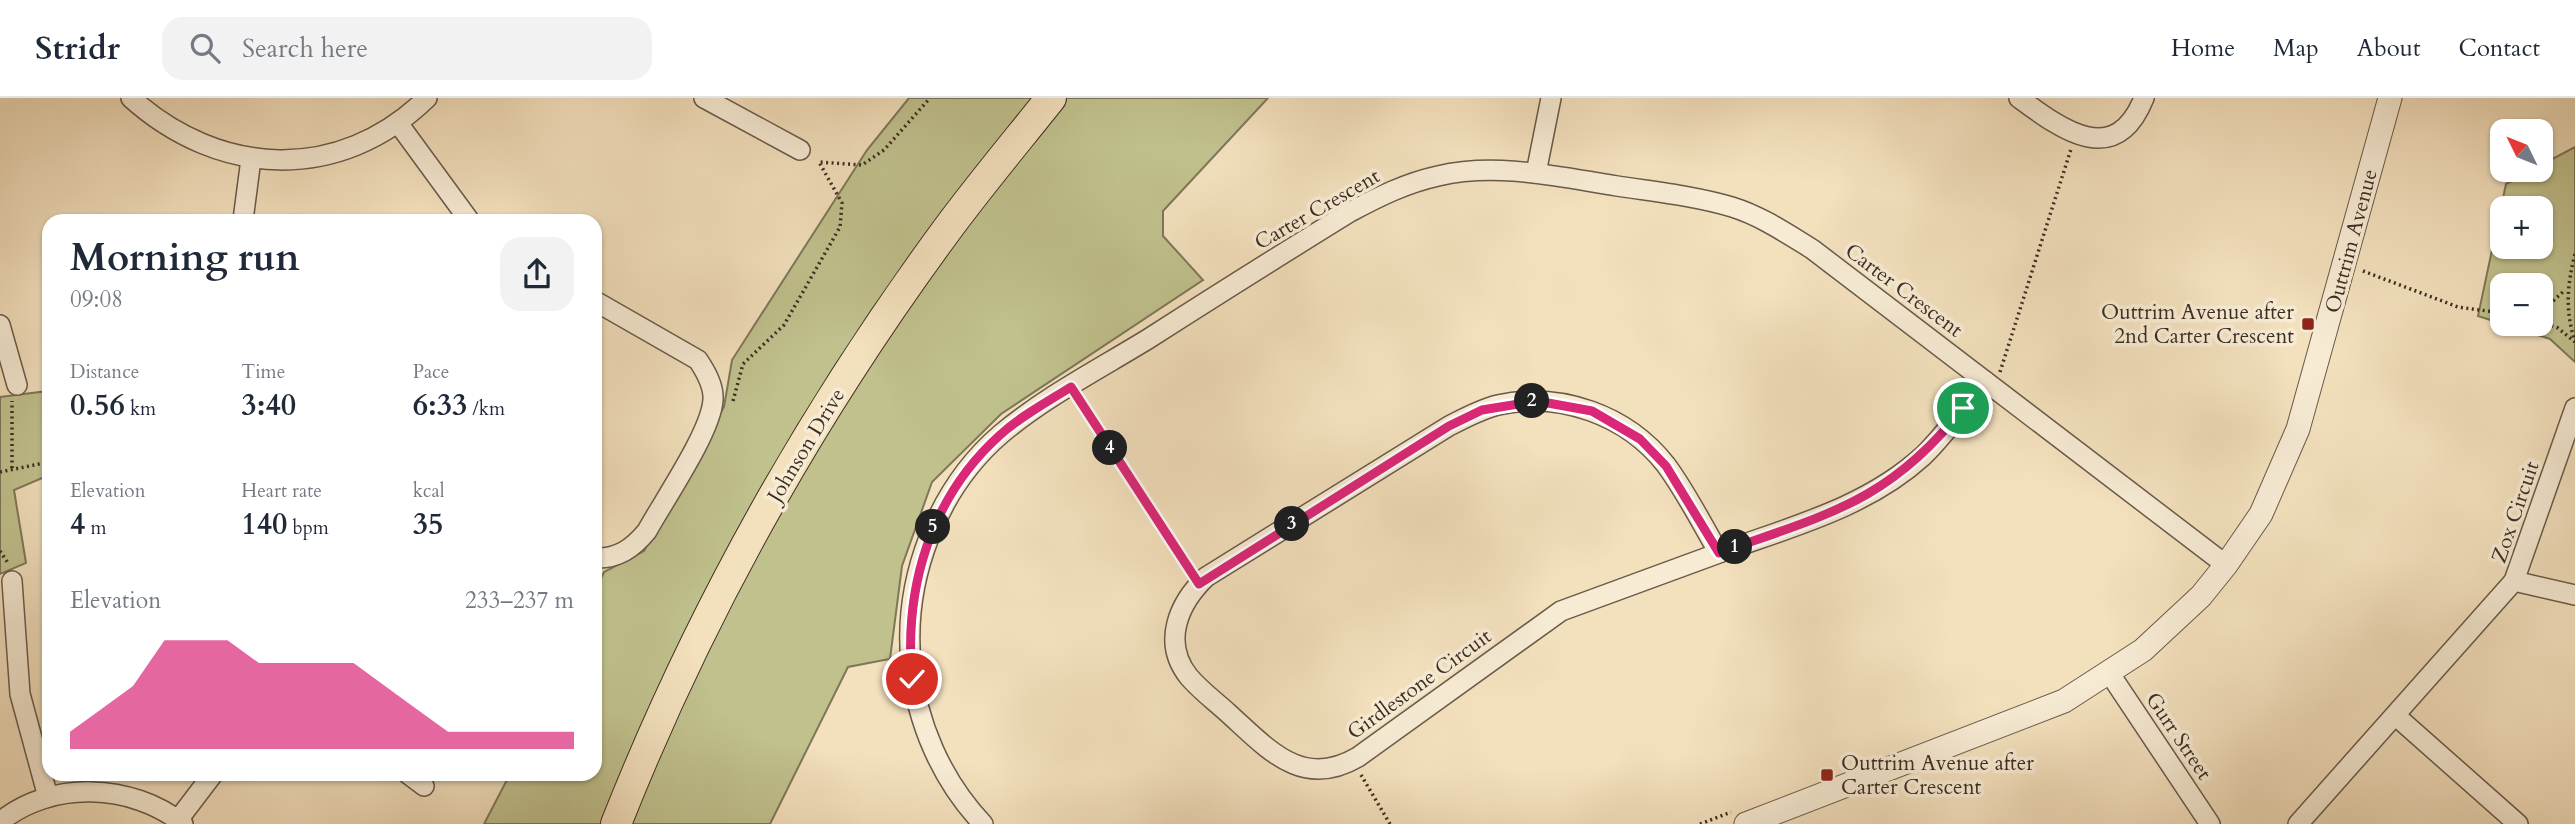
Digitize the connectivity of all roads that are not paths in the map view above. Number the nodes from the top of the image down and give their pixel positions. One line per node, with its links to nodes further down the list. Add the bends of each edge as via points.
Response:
1 (131, 98): 11 (street, via 176,133)
2 (427, 98): 9 (street)
3 (704, 98): 10 (street)
4 (1051, 98): 34 (main road, Johnson Drive, via 945,232 822,414 701,634)
5 (1551, 98): 12 (street)
6 (2019, 98): 7 (street, via 2059,128 2084,138 2102,138 2126,127)
7 (2144, 98)
8 (2390, 98): 22 (street, Outtrim Avenue, via 2298,429 2270,495)
9 (398, 123): 11 (street, via 365,142 328,155); 14 (street)
10 (800, 150)
11 (251, 159): 13 (street)
12 (1536, 173): 18 (street, Carter Crescent, via 1688,197 1753,215 1812,249); 35 (street, Carter Crescent, via 1488,170 1439,176 1393,190 1350,212 1008,429 965,472 929,536 915,582 910,654 923,726 943,771)
13 (244, 214)
14 (465, 214)
15 (602, 305): 21 (street, via 698,360 708,374 713,399 706,424 647,531 622,554)
16 (0, 325): 17 (street)
17 (18, 385)
18 (1990, 385): 20 (street, Girdlestone Circuit, via 1887,485 1847,506); 22 (street, Carter Crescent)
19 (2575, 408): 24 (street, Zox Circuit)
20 (1719, 553): 20 (street, Girdlestone Circuit, via 1561,611 1352,760 1326,769 1292,765 1272,752 1189,678 1175,635 1178,613 1199,584 1449,426 1491,407 1537,401 1592,411 1640,439 1666,466)
21 (602, 557)
22 (2226, 565): 26 (street, Outtrim Avenue, via 2173,624)
23 (12, 581): 28 (street, via 20,694)
24 (2514, 582): 25 (street); 27 (street, Zox Circuit)
25 (2575, 595)
26 (2110, 674): 36 (street, Outtrim Avenue, via 2040,712); 37 (street, Gurr Street)
27 (2396, 716): 38 (street, Zox Circuit); 39 (street)
28 (42, 775)
29 (44, 781): 31 (street)
30 (208, 781): 33 (street)
31 (48, 797): 32 (street); 33 (street, via 116,794 149,803)
32 (0, 822)
33 (180, 822)
34 (616, 824)
35 (983, 824)
36 (1746, 824)
37 (2210, 824)
38 (2298, 824)
39 (2518, 824)

